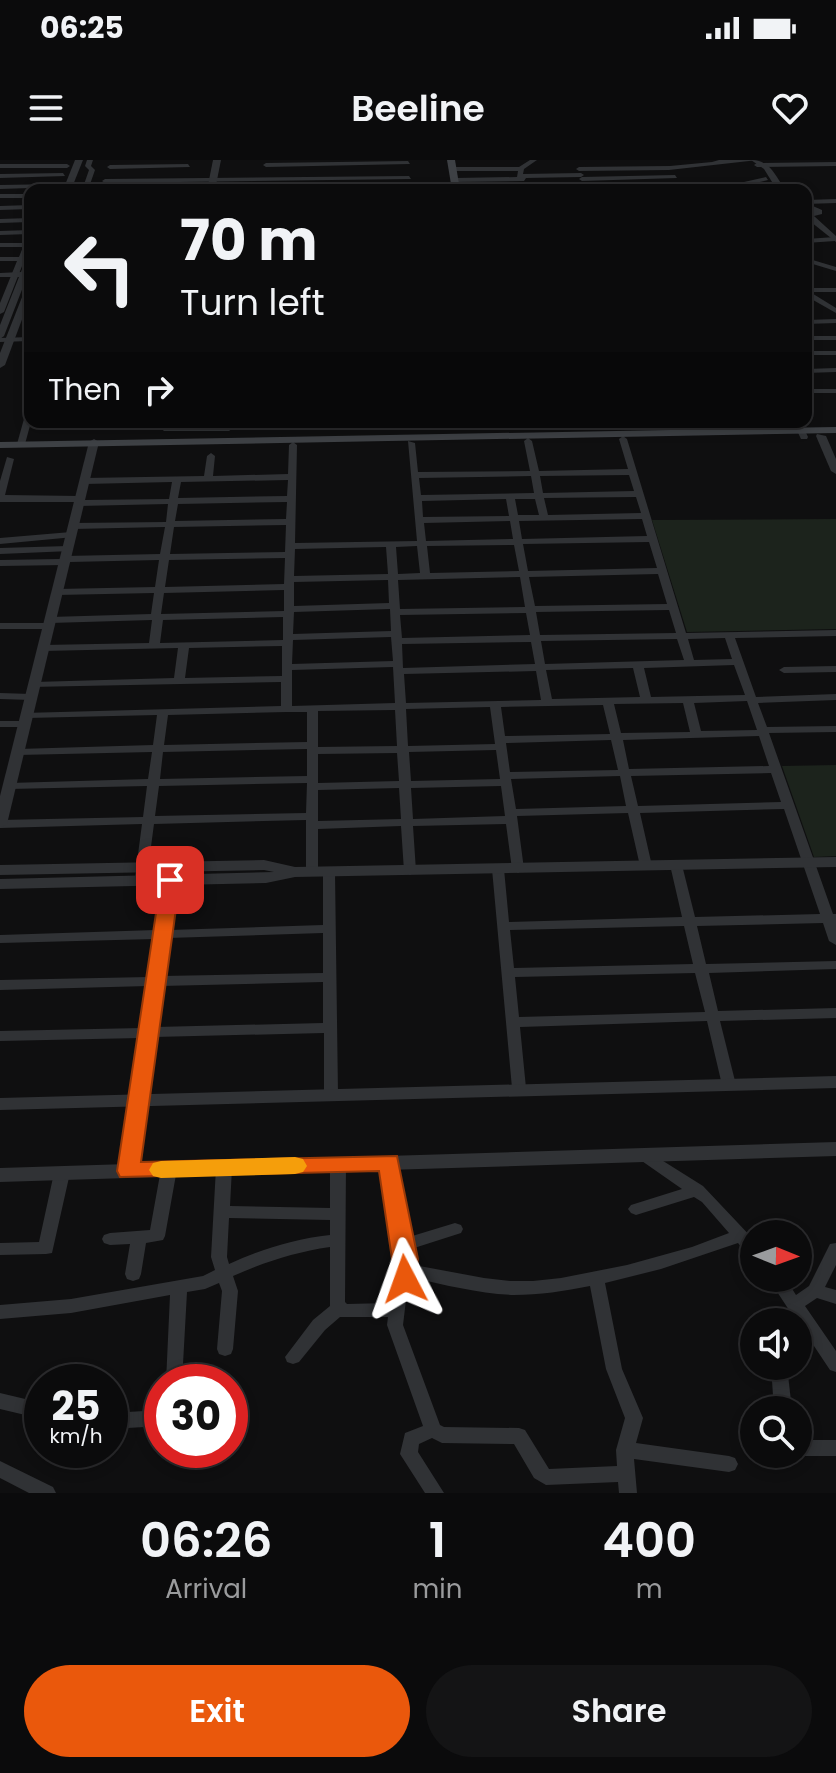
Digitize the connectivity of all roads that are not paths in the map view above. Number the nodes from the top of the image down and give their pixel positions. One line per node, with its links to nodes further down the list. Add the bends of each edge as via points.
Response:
1 (79, 160): 32 (street)
2 (90, 160): 33 (street)
3 (161, 160): 25 (street)
4 (217, 160): 29 (street)
5 (442, 160): 35 (main road)
6 (464, 160): 18 (street)
7 (534, 160): 23 (street)
8 (575, 160): 20 (street)
9 (659, 160): 17 (street)
10 (739, 161): 11 (street); 12 (street); 42 (street)
11 (715, 162): 17 (street); 41 (street, via 720,176 731,177)
12 (758, 162): 13 (street); 43 (street)
13 (836, 162)
14 (64, 163): 16 (street); 21 (street)
15 (452, 165): 18 (street)
16 (0, 166)
17 (668, 167): 20 (street); 28 (street)
18 (465, 169): 23 (street); 30 (street)
19 (409, 174): 22 (street); 22 (street)
20 (581, 174): 23 (street); 28 (street); 39 (street)
21 (60, 175): 24 (street); 31 (street)
22 (342, 175): 27 (street); 27 (street)
23 (521, 175): 30 (street); 38 (street)
24 (0, 176)
25 (107, 176): 26 (street); 26 (street)
26 (186, 176): 29 (street)
27 (265, 176): 29 (street)
28 (675, 177): 40 (street)
29 (213, 179): 34 (street)
30 (467, 180): 36 (street); 37 (street)
31 (58, 184)
32 (60, 184)
33 (87, 184)
34 (212, 184)
35 (446, 184)
36 (457, 184)
37 (468, 184)
38 (526, 184)
39 (584, 184)
40 (678, 184)
41 (733, 184)
42 (749, 184)
43 (772, 184)
44 (0, 187): 45 (street)
45 (24, 187)
46 (0, 196): 47 (street)
47 (24, 196)
48 (836, 204): 49 (street)
49 (812, 205)
50 (24, 207): 51 (street)
51 (0, 208)
52 (812, 219): 57 (street)
53 (24, 220): 54 (street)
54 (0, 221)
55 (0, 233): 56 (street)
56 (24, 239)
57 (836, 239): 59 (street)
58 (24, 241): 60 (street)
59 (812, 241)
60 (0, 245)
61 (24, 258): 62 (street)
62 (0, 259)
63 (812, 262): 65 (street)
64 (24, 264): 66 (street)
65 (836, 269)
66 (19, 274): 67 (street); 70 (street)
67 (0, 275)
68 (836, 290): 69 (street)
69 (812, 291)
70 (15, 295): 75 (street); 78 (street)
71 (812, 295): 73 (street)
72 (812, 306): 73 (street)
73 (827, 306): 74 (street)
74 (836, 311)
75 (2, 316): 78 (street)
76 (836, 321): 77 (street)
77 (812, 322)
78 (2, 337): 81 (street); 84 (street)
79 (812, 338): 80 (street)
80 (836, 338)
81 (24, 339)
82 (812, 353): 83 (street)
83 (836, 353)
84 (0, 365)
85 (836, 370): 86 (street)
86 (812, 371)
87 (812, 391): 88 (street)
88 (836, 391)
89 (25, 428): 101 (street)
90 (164, 428): 91 (street)
91 (229, 428)
92 (486, 428): 97 (main road)
93 (495, 428): 97 (main road)
94 (801, 430): 95 (main road); 96 (main road); 97 (main road); 98 (main road)
95 (836, 435): 96 (main road)
96 (821, 436): 107 (street)
97 (492, 439): 99 (main road); 100 (main road); 102 (main road)
98 (623, 439): 99 (main road); 108 (street)
99 (528, 441): 109 (street)
100 (411, 443): 103 (main road); 110 (street)
101 (21, 444): 102 (main road); 104 (main road)
102 (94, 445): 103 (main road); 104 (main road); 114 (street)
103 (293, 445): 111 (street)
104 (0, 447)
105 (211, 456): 113 (street)
106 (10, 459): 119 (street)
107 (836, 471)
108 (633, 472): 109 (street); 115 (street)
109 (534, 473): 110 (street); 117 (street)
110 (414, 475): 118 (street)
111 (293, 477): 113 (street); 120 (street)
112 (177, 479): 113 (street); 114 (street); 122 (street)
113 (208, 479)
114 (85, 481): 121 (street)
115 (640, 494): 117 (street); 123 (street)
116 (510, 496): 117 (street); 118 (street); 125 (street)
117 (539, 496): 124 (street)
118 (416, 498): 126 (street)
119 (0, 499): 121 (street)
120 (292, 499): 122 (street); 127 (street)
121 (80, 501): 122 (street); 129 (street)
122 (173, 501): 128 (street)
123 (646, 516): 124 (street); 130 (street)
124 (544, 518): 125 (street)
125 (514, 519): 126 (street); 132 (street)
126 (418, 520): 134 (street)
127 (291, 522): 128 (street); 135 (street)
128 (169, 524): 129 (street); 138 (street)
129 (72, 531): 131 (street); 137 (street)
130 (654, 539): 132 (street); 140 (street)
131 (0, 541)
132 (518, 542): 134 (street); 141 (street)
133 (391, 544): 134 (street); 135 (street); 143 (street)
134 (421, 544): 142 (street)
135 (290, 550): 138 (street); 144 (street)
136 (0, 551): 137 (street)
137 (66, 557): 138 (street); 139 (street); 146 (street)
138 (164, 557): 145 (street)
139 (0, 563)
140 (663, 571): 141 (street); 147 (street)
141 (524, 574): 142 (street); 149 (street)
142 (425, 576): 143 (street)
143 (393, 577): 144 (street); 148 (street)
144 (290, 583): 145 (street); 150 (street)
145 (159, 590): 146 (street); 151 (street)
146 (57, 592): 152 (street)
147 (674, 607): 149 (street); 155 (street)
148 (395, 609): 149 (street); 150 (street); 157 (street)
149 (530, 610): 158 (street)
150 (289, 612): 151 (street); 159 (street)
151 (156, 618): 152 (street); 161 (street)
152 (49, 623): 153 (street); 162 (street)
153 (0, 626)
154 (836, 633): 156 (street)
155 (682, 635): 156 (street); 158 (street); 164 (street)
156 (729, 635): 163 (street)
157 (397, 637): 158 (street); 159 (street); 166 (street)
158 (535, 638): 167 (street)
159 (288, 640): 160 (street); 170 (street)
160 (184, 645): 161 (street); 171 (street)
161 (154, 646): 162 (street)
162 (43, 648): 172 (street)
163 (738, 662): 164 (street); 176 (street)
164 (690, 664): 165 (street)
165 (638, 665): 167 (street); 177 (street)
166 (398, 667): 167 (street); 170 (street); 181 (street)
167 (541, 667): 179 (street)
168 (836, 669): 169 (street)
169 (784, 670)
170 (287, 673): 171 (street); 183 (street)
171 (179, 681): 172 (street)
172 (33, 691): 173 (street); 185 (street)
173 (0, 696)
174 (836, 697): 176 (street)
175 (688, 699): 176 (street); 177 (street); 189 (street)
176 (752, 699): 188 (street)
177 (646, 700): 178 (street)
178 (608, 701): 179 (street); 190 (street)
179 (547, 703): 180 (street)
180 (495, 704): 181 (street); 191 (street)
181 (401, 706): 182 (street); 194 (street)
182 (313, 708): 183 (street); 193 (street)
183 (286, 709): 184 (street)
184 (163, 712): 185 (street); 192 (street)
185 (26, 719): 186 (street); 195 (street)
186 (0, 724)
187 (836, 729): 188 (street)
188 (763, 732): 189 (street); 196 (street)
189 (696, 735): 190 (street)
190 (616, 737): 191 (street); 197 (street)
191 (501, 743): 194 (street); 198 (street)
192 (157, 748): 193 (street); 195 (street); 199 (street)
193 (313, 748): 194 (street); 200 (street)
194 (403, 749): 201 (street)
195 (18, 752): 202 (street)
196 (776, 769): 197 (street); 203 (street)
197 (624, 773): 198 (street); 204 (street)
198 (505, 779): 201 (street); 205 (street)
199 (153, 783): 200 (street); 202 (street); 206 (street)
200 (313, 783): 201 (street); 207 (street)
201 (405, 785): 208 (street)
202 (9, 786): 209 (street)
203 (788, 805): 204 (street); 210 (street)
204 (633, 809): 205 (street); 213 (street)
205 (511, 816): 208 (street); 215 (street)
206 (148, 820): 207 (street); 209 (street); 221 (street)
207 (312, 821): 208 (street); 219 (street)
208 (407, 823): 217 (street)
209 (0, 824)
210 (808, 862): 211 (street); 212 (street); 224 (street)
211 (836, 862)
212 (676, 865): 213 (street); 225 (street)
213 (646, 866): 215 (street)
214 (498, 869): 215 (street); 217 (street); 226 (street)
215 (518, 869)
216 (0, 870): 221 (street)
217 (410, 871): 220 (street)
218 (295, 872): 219 (street); 221 (street, via 264,865); 222 (street, via 266,878)
219 (312, 872): 220 (street)
220 (329, 873): 227 (street)
221 (141, 874): 222 (street); 223 (street)
222 (170, 880): 228 (street)
223 (0, 884)
224 (832, 918): 225 (street); 230 (street)
225 (689, 922): 226 (street); 232 (street)
226 (503, 926): 233 (street)
227 (329, 929): 228 (street); 234 (street)
228 (162, 934): 229 (street); 235 (street)
229 (0, 939)
230 (836, 941)
231 (836, 965): 232 (street)
232 (701, 968): 233 (street); 238 (street)
233 (508, 973): 239 (street)
234 (330, 977): 235 (street); 240 (street)
235 (155, 981): 236 (street); 241 (street)
236 (0, 985)
237 (836, 1013): 238 (street)
238 (712, 1017): 239 (street); 244 (street)
239 (512, 1022): 245 (street)
240 (330, 1028): 241 (street); 246 (street)
241 (148, 1031): 242 (street); 247 (street)
242 (0, 1036)
243 (836, 1082): 244 (street)
244 (729, 1085): 245 (street)
245 (519, 1088): 246 (street)
246 (331, 1094): 247 (street)
247 (138, 1100): 248 (street); 255 (street)
248 (0, 1104)
249 (836, 1149): 250 (street)
250 (644, 1155): 251 (street); 258 (street)
251 (389, 1162): 252 (street); 268 (street)
252 (338, 1164): 253 (street); 261 (street)
253 (224, 1168): 254 (street); 260 (street)
254 (169, 1169): 255 (street); 265 (street, via 160,1233)
255 (128, 1171): 256 (street)
256 (62, 1173): 257 (street); 269 (street, via 46,1248)
257 (0, 1175)
258 (698, 1190): 259 (street); 263 (street)
259 (636, 1209)
260 (222, 1212): 261 (street); 273 (street, via 219,1257)
261 (337, 1214): 267 (street)
262 (455, 1229): 268 (street)
263 (740, 1234)
264 (740, 1235): 274 (street, via 701,1251)
265 (139, 1237): 266 (street); 272 (street)
266 (110, 1239)
267 (337, 1240): 273 (street, via 287,1248); 278 (street)
268 (404, 1245): 271 (street)
269 (0, 1249)
270 (836, 1249): 276 (street)
271 (407, 1270): 274 (street, via 511,1288); 280 (street)
272 (133, 1274)
273 (224, 1275): 275 (street); 283 (street, via 230,1291)
274 (596, 1276): 292 (street, via 614,1369 634,1418)
275 (179, 1286): 281 (street, via 84,1305); 285 (street)
276 (815, 1291): 277 (street); 279 (street)
277 (836, 1297)
278 (339, 1308): 280 (street); 284 (street)
279 (798, 1308)
280 (396, 1310): 289 (street, via 400,1342)
281 (0, 1312)
282 (812, 1331): 286 (street)
283 (225, 1349)
284 (293, 1357)
285 (175, 1364)
286 (836, 1365)
287 (1, 1404): 288 (street)
288 (24, 1408)
289 (433, 1430): 295 (street, via 442,1435 519,1436 546,1477); 297 (street, via 411,1439 408,1447)
290 (812, 1448): 291 (street)
291 (836, 1448)
292 (625, 1450): 293 (street); 295 (street)
293 (729, 1464)
294 (0, 1469): 296 (street)
295 (626, 1474): 298 (street)
296 (47, 1493)
297 (435, 1493)
298 (628, 1493)

